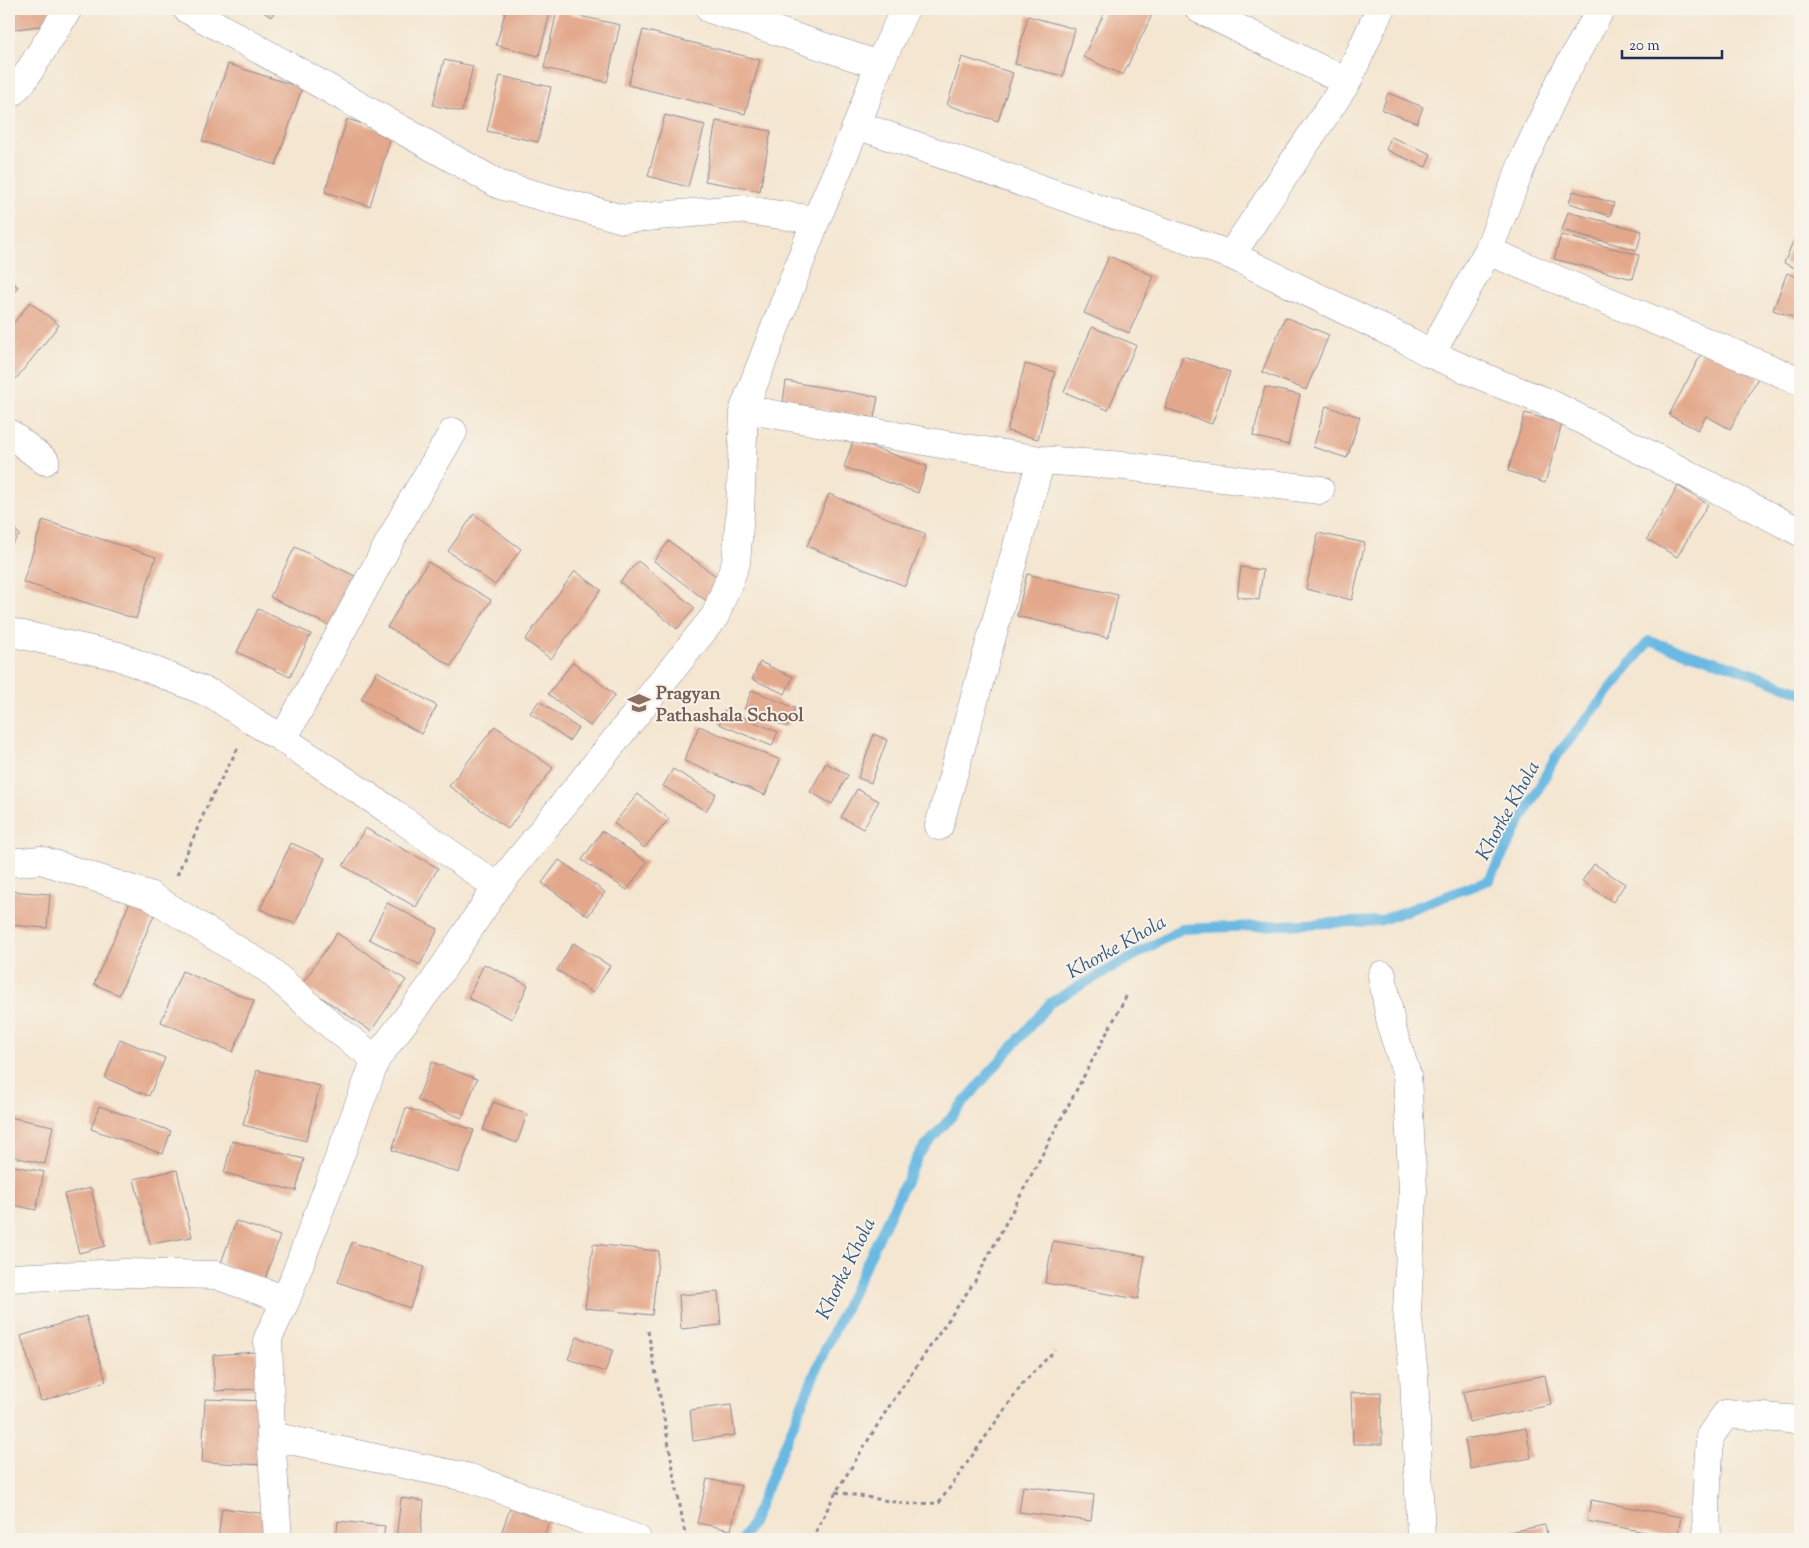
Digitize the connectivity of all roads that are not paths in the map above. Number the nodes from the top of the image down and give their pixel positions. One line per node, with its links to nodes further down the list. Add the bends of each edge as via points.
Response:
1 (68, 9): 10 (street, via 23,81)
2 (187, 9): 12 (street, via 500,185 623,219 738,210)
3 (710, 9): 8 (street)
4 (905, 9): 8 (street)
5 (1199, 9): 9 (street)
6 (1380, 9): 9 (street)
7 (1601, 9): 13 (street, via 1561,80 1525,157)
8 (879, 65): 11 (street)
9 (1347, 82): 14 (street)
10 (9, 95)
11 (857, 124): 12 (street); 14 (street)
12 (816, 220): 17 (street)
13 (1488, 251): 15 (street); 16 (street)
14 (1231, 255): 15 (street)
15 (1431, 354): 23 (street, via 1547,402)
16 (1800, 381)
17 (744, 409): 20 (street); 28 (street, via 736,564 715,616)
18 (453, 432): 25 (street, via 408,508)
19 (9, 433): 21 (street)
20 (1041, 460): 22 (street, via 1125,466); 26 (street)
21 (45, 461)
22 (1320, 490)
23 (1800, 532)
24 (9, 632): 25 (street, via 118,656 214,695)
25 (283, 739): 28 (street)
26 (939, 826)
27 (9, 863): 30 (street, via 41,860 149,895 268,969)
28 (497, 887): 30 (street)
29 (1382, 975): 37 (street, via 1392,1029 1407,1075 1413,1190 1406,1311 1414,1375)
30 (376, 1060): 32 (street)
31 (9, 1278): 32 (street, via 126,1273 216,1274)
32 (286, 1300): 34 (street, via 268,1338)
33 (1800, 1420): 38 (street, via 1726,1414 1710,1436)
34 (271, 1436): 35 (street); 36 (street, via 470,1478)
35 (278, 1539)
36 (637, 1539)
37 (1421, 1539)
38 (1707, 1539)

